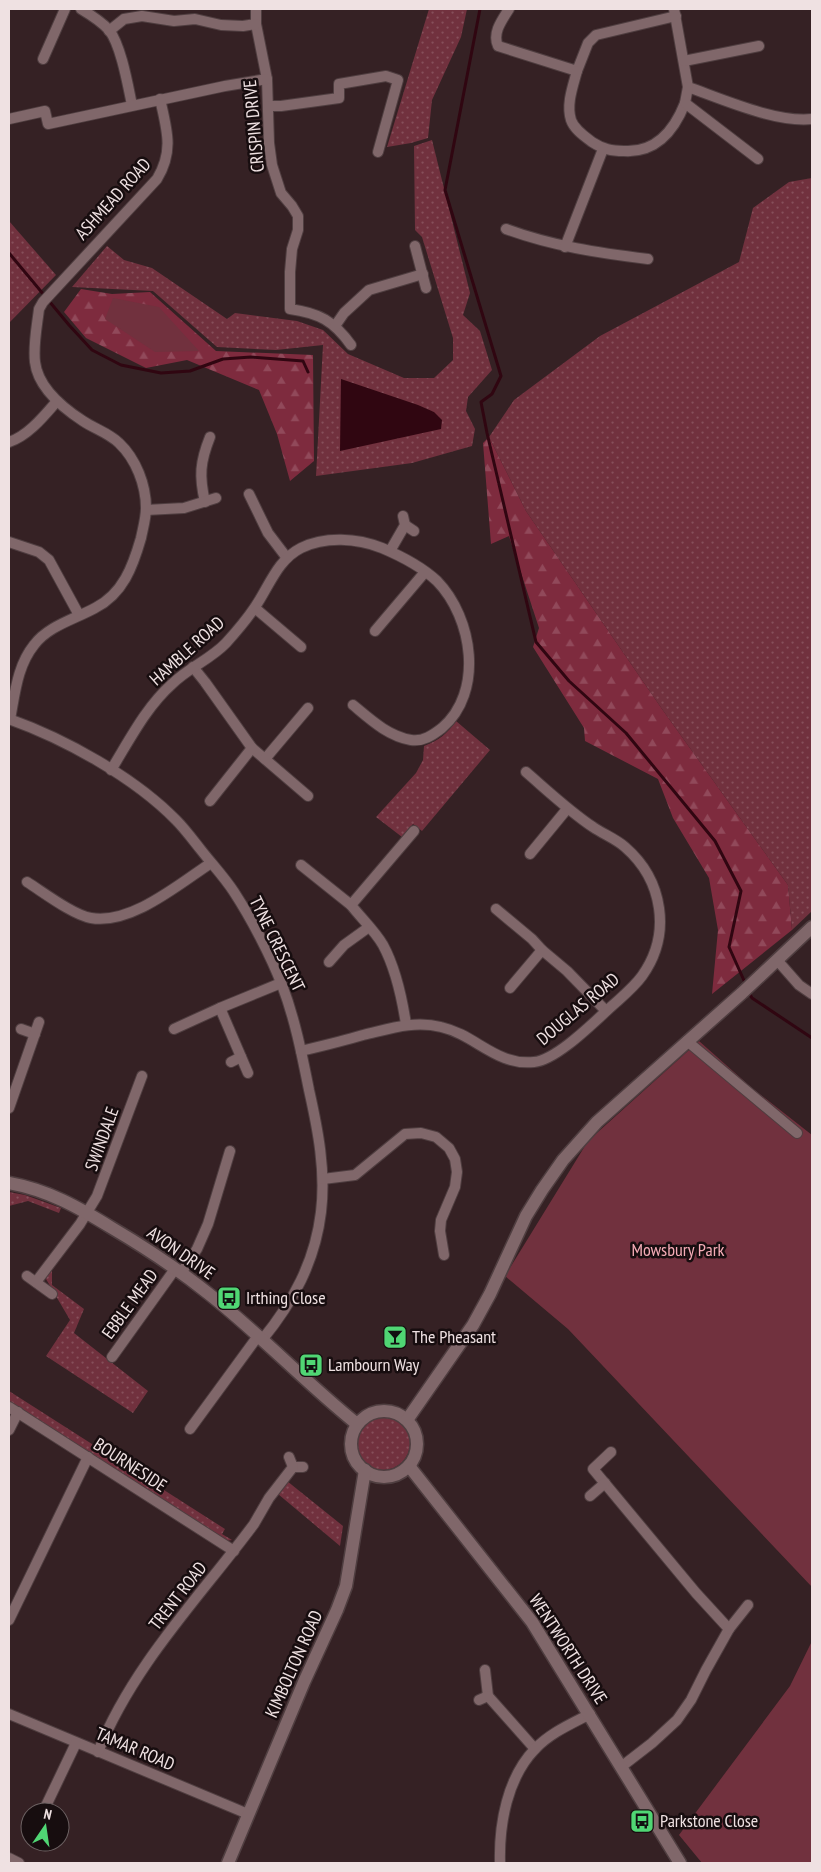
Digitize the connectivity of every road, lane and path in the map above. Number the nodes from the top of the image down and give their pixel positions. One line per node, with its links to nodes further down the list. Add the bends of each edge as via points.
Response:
1 (65, 9): 9 (street)
2 (81, 9): 7 (street)
3 (256, 9): 6 (street, CRISPIN DRIVE)
4 (510, 9): 11 (street, via 498,30 498,46)
5 (675, 13): 10 (street); 11 (street, via 596,35 588,43)
6 (256, 24): 7 (street, via 222,25 142,16 124,19); 12 (street, CRISPIN DRIVE)
7 (109, 31): 16 (street, via 116,42)
8 (759, 46): 10 (street)
9 (43, 59)
10 (684, 61): 13 (street)
11 (577, 71): 20 (street, via 570,100 571,122)
12 (267, 79): 14 (street); 17 (street, CRISPIN DRIVE)
13 (688, 87): 15 (street); 19 (street, via 769,115 801,121)
14 (160, 100): 16 (street); 31 (street, ASHMEAD ROAD, via 167,131 165,166 39,309 34,361 38,375)
15 (685, 102): 20 (street, via 670,130 649,148 630,152); 22 (street)
16 (132, 105): 18 (street, via 48,124 45,111)
17 (269, 106): 21 (street, via 338,98 339,84 386,76 398,80); 29 (street, CRISPIN DRIVE, via 272,165 281,193 298,216 290,272 290,310 322,317)
18 (9, 119)
19 (812, 119)
20 (604, 149): 25 (street)
21 (378, 152)
22 (758, 159)
23 (506, 229): 25 (street)
24 (415, 246): 27 (street)
25 (565, 247): 26 (street)
26 (648, 259)
27 (423, 274): 28 (street); 29 (street, via 369,290)
28 (426, 288)
29 (334, 326): 30 (street, CRISPIN DRIVE)
30 (351, 345)
31 (57, 401): 33 (street, via 27,431); 37 (street, ASHMEAD ROAD, via 83,422 120,443 140,477)
32 (210, 437): 36 (street, via 200,469)
33 (9, 442)
34 (249, 494): 41 (street, via 268,533)
35 (216, 498): 36 (street)
36 (205, 502): 37 (street, via 184,508)
37 (146, 510): 44 (street, ASHMEAD ROAD, via 133,565 124,582 96,608)
38 (407, 524): 40 (street)
39 (9, 542): 44 (street, via 39,552 49,560)
40 (390, 551): 41 (street, HAMBLE ROAD, via 354,540 336,540 300,548); 42 (street, HAMBLE ROAD)
41 (287, 558): 43 (street, HAMBLE ROAD)
42 (425, 572): 45 (street); 48 (street, HAMBLE ROAD, via 448,597 465,635 469,671 461,705 438,731 426,738 412,740 384,730)
43 (255, 608): 46 (street); 47 (street, HAMBLE ROAD, via 225,644)
44 (79, 615): 50 (street, ASHMEAD ROAD, via 35,643 20,671)
45 (375, 631)
46 (302, 647)
47 (192, 667): 51 (street); 53 (street, HAMBLE ROAD, via 154,704)
48 (354, 705)
49 (308, 708): 52 (street)
50 (9, 719): 53 (street, TYNE CRESCENT, via 53,736)
51 (252, 748): 52 (street); 56 (street)
52 (265, 759): 55 (street)
53 (111, 770): 60 (street, TYNE CRESCENT, via 176,820)
54 (526, 772): 57 (street, DOUGLAS ROAD)
55 (308, 796)
56 (210, 801)
57 (567, 808): 59 (street); 74 (street, DOUGLAS ROAD, via 624,846 640,862 657,894 660,909 658,944 650,962 636,982)
58 (414, 831): 63 (street)
59 (530, 854)
60 (211, 863): 62 (street, via 134,912 111,918 78,914); 70 (street, TYNE CRESCENT, via 234,892)
61 (301, 865): 63 (street)
62 (27, 882)
63 (351, 905): 65 (street)
64 (496, 909): 67 (street)
65 (369, 927): 69 (street, via 344,945); 76 (street, via 392,965)
66 (812, 927): 68 (main road)
67 (542, 950): 71 (street); 74 (street)
68 (777, 960): 72 (street, via 798,985); 80 (main road)
69 (329, 962)
70 (281, 983): 73 (street); 81 (street, TYNE CRESCENT)
71 (510, 988)
72 (812, 994)
73 (220, 1008): 78 (street); 82 (street)
74 (606, 1011): 76 (street, DOUGLAS ROAD, via 554,1055 537,1062 518,1063 503,1058 443,1027)
75 (38, 1022): 79 (street)
76 (406, 1024): 81 (street, DOUGLAS ROAD)
77 (21, 1029): 79 (street)
78 (174, 1029)
79 (35, 1034): 86 (street)
80 (687, 1042): 87 (street); 98 (main road, via 597,1122 563,1160 526,1216 473,1325)
81 (301, 1051): 89 (street, TYNE CRESCENT, via 314,1108)
82 (241, 1057): 83 (street); 84 (street)
83 (231, 1062)
84 (248, 1073)
85 (142, 1076): 91 (street, SWINDALE, via 110,1166)
86 (9, 1108)
87 (797, 1133)
88 (230, 1151): 93 (street, via 208,1224 197,1248)
89 (323, 1180): 92 (street, via 355,1175 405,1134 421,1133 436,1137 449,1148 457,1172 440,1232); 95 (street, TYNE CRESCENT, via 321,1213 306,1272 283,1314)
90 (9, 1183): 91 (main road, AVON DRIVE, via 57,1196)
91 (88, 1213): 93 (main road, AVON DRIVE); 94 (street, SWINDALE, via 32,1279)
92 (444, 1255)
93 (178, 1271): 95 (main road, AVON DRIVE); 96 (street, EBBLE MEAD)
94 (52, 1294)
95 (260, 1338): 99 (main road, AVON DRIVE); 100 (street)
96 (112, 1357)
97 (13, 1410): 101 (street); 103 (street, BOURNESIDE)
98 (408, 1420): 99 (main road, via 395,1412 385,1411 374,1412); 105 (main road, via 416,1435 417,1446)
99 (357, 1424): 106 (main road, via 352,1449 357,1463)
100 (190, 1429)
101 (9, 1430)
102 (611, 1452): 107 (street, via 593,1469)
103 (88, 1457): 109 (street, BOURNESIDE); 111 (street)
104 (295, 1464): 109 (street, TRENT ROAD)
105 (409, 1466): 106 (main road, via 393,1476 383,1477); 115 (main road, WENTWORTH DRIVE, via 532,1622)
106 (365, 1470): 121 (main road, KIMBOLTON ROAD, via 346,1586)
107 (605, 1483): 108 (street); 112 (street)
108 (590, 1496)
109 (234, 1552): 118 (street, TRENT ROAD, via 143,1666 123,1698)
110 (748, 1605): 112 (street)
111 (9, 1620)
112 (730, 1629): 119 (street, via 692,1700 652,1743)
113 (485, 1670): 117 (street, via 483,1698)
114 (9, 1714): 116 (street, TAMAR ROAD)
115 (590, 1714): 117 (street); 119 (main road, WENTWORTH DRIVE)
116 (76, 1743): 118 (street, TAMAR ROAD); 120 (street)
117 (535, 1749): 123 (street, via 518,1773 508,1799 502,1826)
118 (98, 1752): 121 (street, TAMAR ROAD)
119 (621, 1767): 124 (main road, WENTWORTH DRIVE)
120 (48, 1802)
121 (248, 1814): 122 (main road, KIMBOLTON ROAD)
122 (228, 1863)
123 (500, 1863)
124 (680, 1863)

